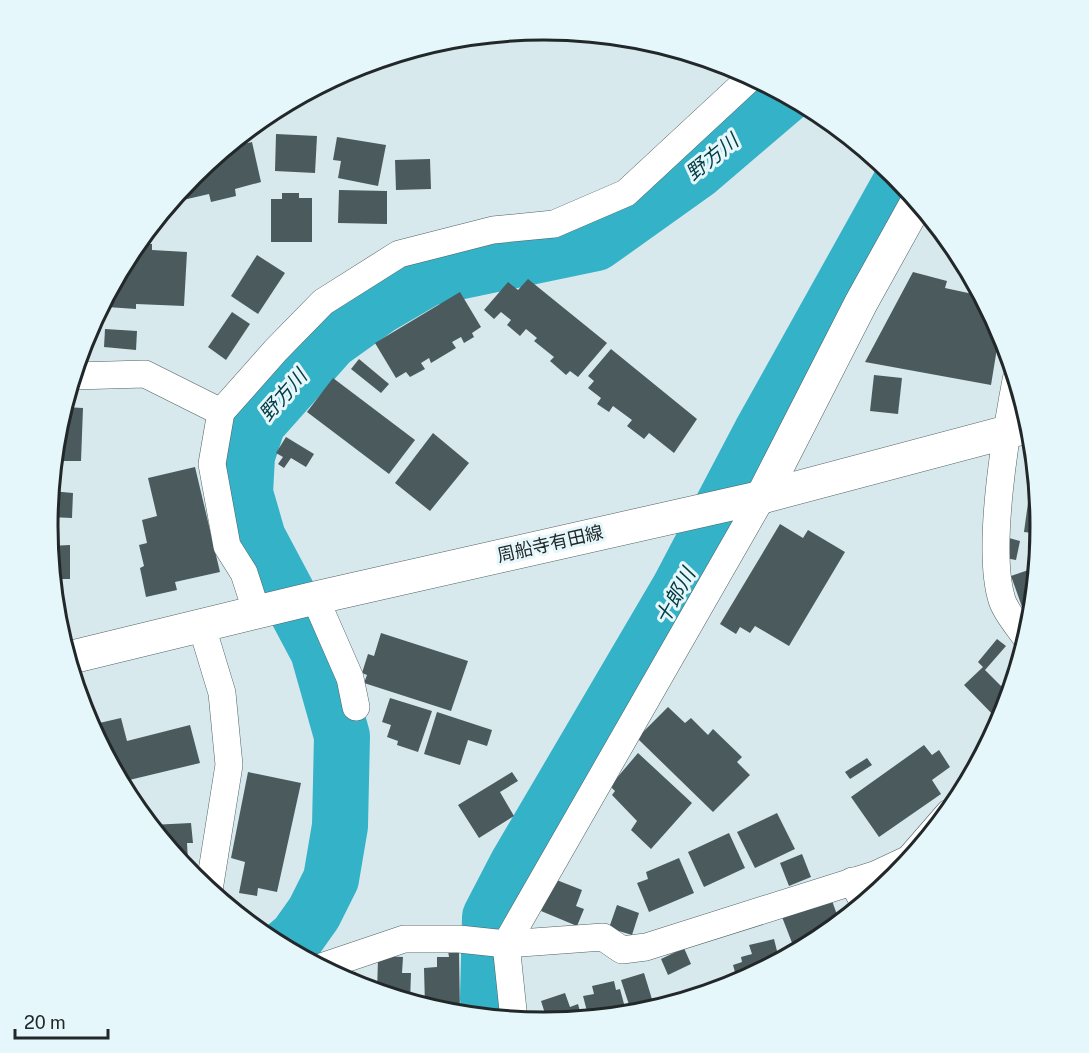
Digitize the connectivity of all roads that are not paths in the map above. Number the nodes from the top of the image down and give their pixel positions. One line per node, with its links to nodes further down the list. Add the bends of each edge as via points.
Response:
1 (743, 83): 4 (street, via 626,193 554,224 493,230 399,254 322,302)
2 (913, 210): 6 (main road)
3 (82, 376): 4 (street, via 145,374)
4 (221, 412): 8 (street, via 212,464 227,546 244,573)
5 (1018, 428): 6 (main road, 周船寺有田線); 10 (street, via 996,550 1002,600)
6 (762, 496): 7 (main road, 周船寺有田線); 16 (street)
7 (315, 598): 8 (main road, 周船寺有田線); 12 (street, via 350,678)
8 (257, 613): 9 (main road, 周船寺有田線)
9 (202, 627): 11 (main road, 周船寺有田線); 14 (street, via 222,693 229,765)
10 (1020, 627)
11 (76, 656)
12 (356, 707)
13 (889, 869): 15 (street, via 877,874)
14 (211, 879)
15 (858, 892): 16 (street, via 646,947 622,950 603,937)
16 (506, 944): 17 (street, via 404,939); 18 (street)
17 (332, 963)
18 (513, 1011)

